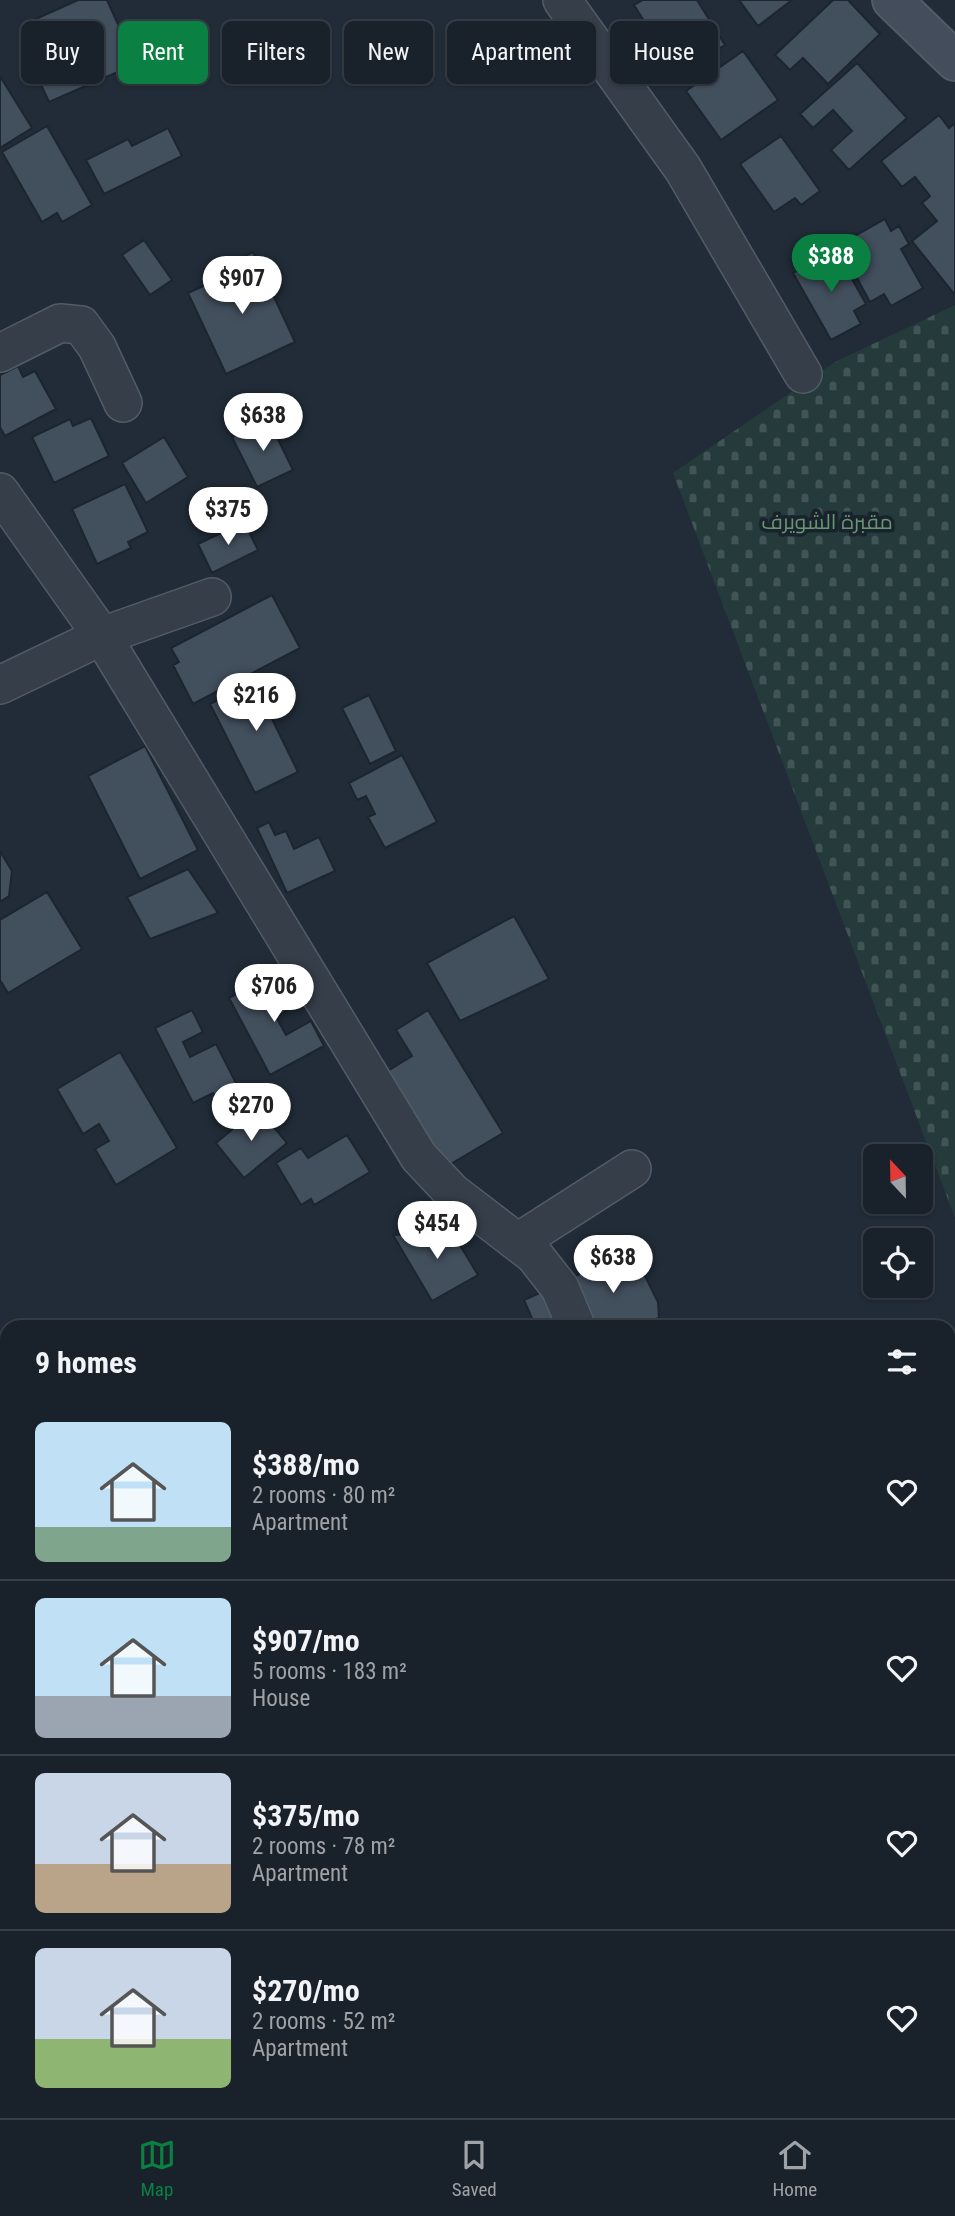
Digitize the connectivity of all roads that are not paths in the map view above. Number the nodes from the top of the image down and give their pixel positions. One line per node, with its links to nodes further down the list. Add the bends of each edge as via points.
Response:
1 (562, 0): 5 (street, via 682,169)
2 (892, 0): 3 (street)
3 (955, 61)
4 (0, 353): 6 (street, via 60,323 81,325 97,347)
5 (803, 374)
6 (123, 403)
7 (0, 492): 9 (street)
8 (212, 597): 9 (street)
9 (102, 636): 10 (street); 12 (street, via 419,1157 452,1192)
10 (0, 685)
11 (632, 1169): 12 (street)
12 (519, 1242): 13 (street, via 560,1288)
13 (573, 1320)

